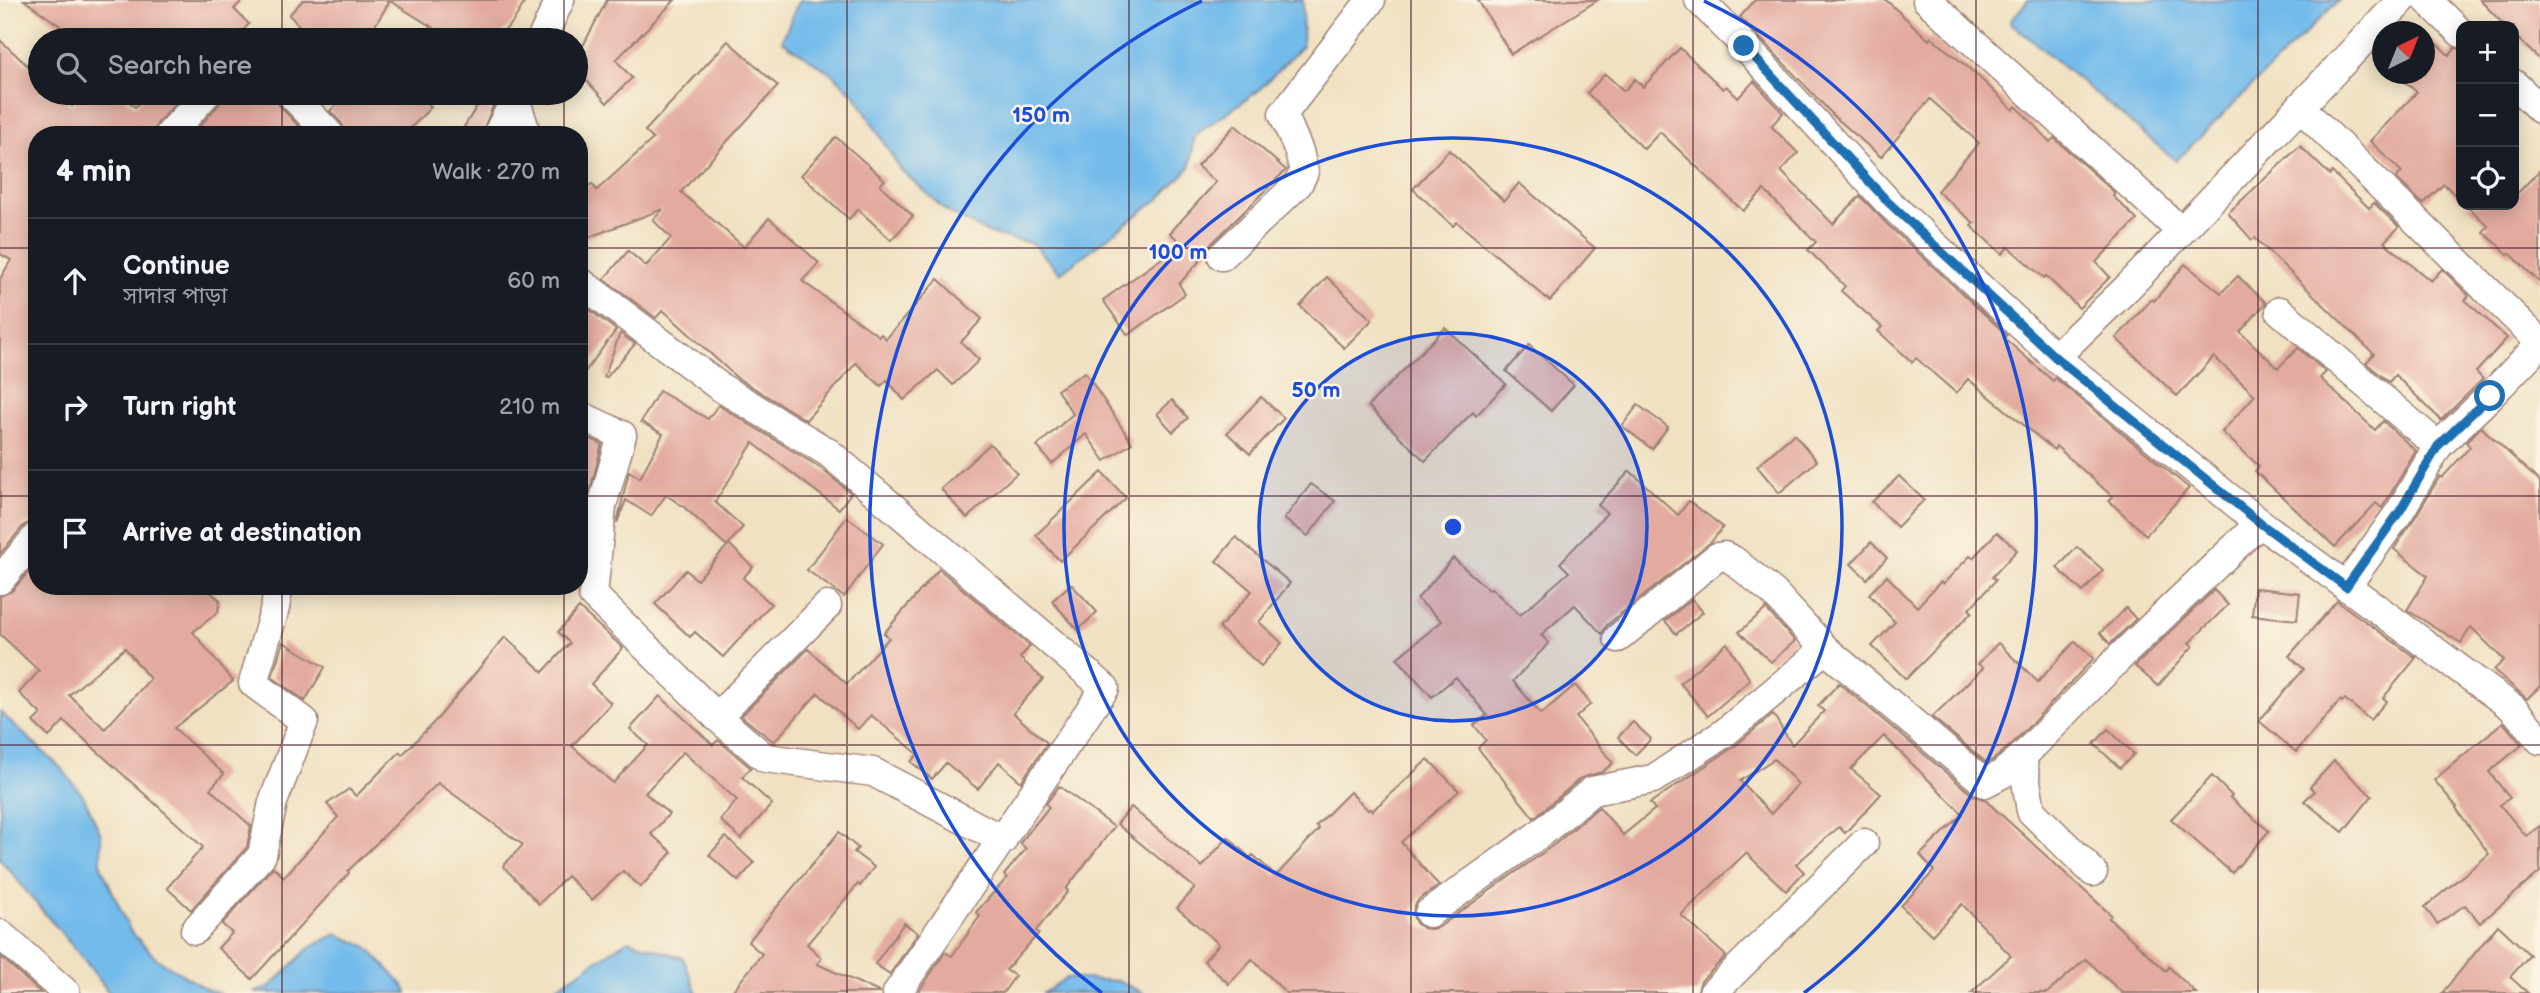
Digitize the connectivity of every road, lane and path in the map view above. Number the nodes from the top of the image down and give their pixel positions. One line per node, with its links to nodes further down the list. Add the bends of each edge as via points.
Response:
1 (559, 0): 7 (street)
2 (1371, 0): 21 (street, via 1283,114 1304,172 1298,184)
3 (1699, 0): 25 (street, via 1888,202)
4 (1927, 0): 20 (street)
5 (2402, 0): 14 (street)
6 (2427, 0): 8 (street)
7 (546, 28)
8 (2456, 28)
9 (2515, 84): 15 (street)
10 (196, 105): 16 (street)
11 (301, 105): 17 (street)
12 (512, 105): 18 (street)
13 (520, 105): 19 (street)
14 (2300, 107): 20 (street); 24 (street)
15 (2540, 109)
16 (177, 126)
17 (321, 126)
18 (502, 126)
19 (525, 126)
20 (2181, 231): 25 (street)
21 (1222, 256)
22 (588, 288): 39 (street, via 720,387 829,453 1105,688)
23 (2280, 311): 27 (street)
24 (2540, 343): 27 (street)
25 (2055, 357): 28 (street)
26 (588, 419): 36 (street, via 622,435 602,506 593,595)
27 (2438, 446): 31 (street, via 2400,511)
28 (2260, 523): 31 (street); 38 (street)
29 (28, 547): 30 (street)
30 (0, 580)
31 (2346, 587): 37 (street, via 2513,708)
32 (277, 595): 43 (street, via 253,682 304,721 273,802 262,855)
33 (827, 606): 36 (street)
34 (1618, 638): 35 (street, via 1724,556 1774,593)
35 (1825, 649): 38 (street, via 1985,783); 42 (street, via 1723,734 1653,779 1592,791)
36 (718, 718): 39 (street, via 765,758 873,772)
37 (2540, 740)
38 (2022, 757): 41 (street, via 2031,811)
39 (1003, 840): 46 (street)
40 (1864, 843): 47 (street)
41 (2093, 872)
42 (1429, 913)
43 (195, 930)
44 (0, 934): 45 (street)
45 (66, 993)
46 (897, 993)
47 (1713, 993)

